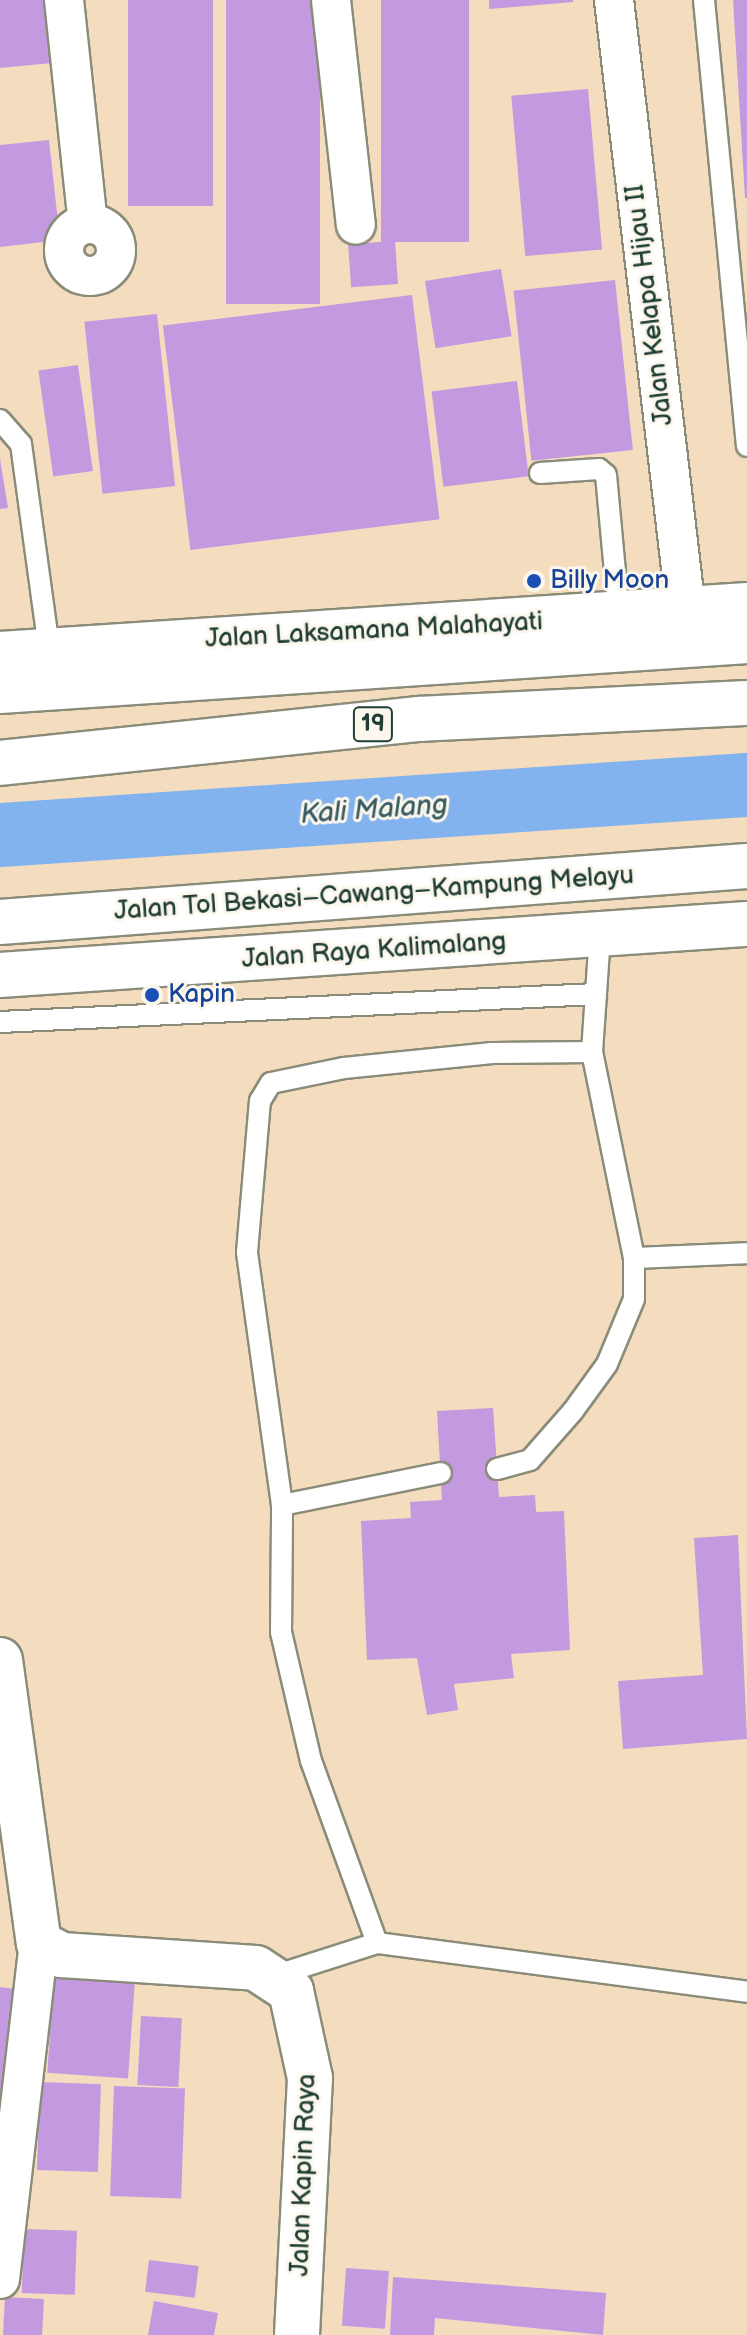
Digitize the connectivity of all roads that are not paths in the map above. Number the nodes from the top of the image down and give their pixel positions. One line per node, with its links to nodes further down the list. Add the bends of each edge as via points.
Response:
1 (64, 0): 5 (street)
2 (331, 0): 6 (street)
3 (614, 0): 11 (street, Jalan Kelapa Hijau II)
4 (704, 0): 8 (lane)
5 (88, 223)
6 (356, 225)
7 (0, 420): 14 (lane, via 21,444)
8 (746, 441)
9 (540, 473): 12 (lane, via 599,469 606,475)
10 (747, 605): 11 (main road, Jalan Laksamana Malahayati)
11 (686, 610): 12 (main road, Jalan Laksamana Malahayati)
12 (619, 615): 14 (main road, Jalan Laksamana Malahayati)
13 (747, 641): 16 (main road)
14 (49, 649): 15 (main road, Jalan Laksamana Malahayati)
15 (0, 654)
16 (0, 691)
17 (747, 703): 18 (main road, 19, via 419,719)
18 (0, 763)
19 (747, 866): 20 (main road, Jalan Tol Bekasi–Cawang–Kampung Melayu)
20 (0, 922)
21 (747, 924): 22 (main road, Jalan Raya Kalimalang)
22 (600, 934): 23 (main road, Jalan Raya Kalimalang); 24 (lane)
23 (0, 975)
24 (596, 994): 25 (lane); 26 (lane)
25 (0, 1022)
26 (592, 1052): 28 (lane); 31 (lane, via 477,1055 271,1083 254,1126 247,1252)
27 (747, 1253): 28 (lane)
28 (634, 1258): 29 (lane, via 634,1299 607,1364 530,1460)
29 (497, 1469)
30 (441, 1473): 31 (lane)
31 (282, 1505): 34 (lane, via 281,1632 311,1761)
32 (0, 1660): 33 (main road)
33 (39, 1943): 35 (main road, via 62,1955); 37 (street)
34 (377, 1943): 35 (lane); 36 (lane)
35 (277, 1975): 38 (main road, Jalan Kapin Raya, via 300,2013 310,2078)
36 (747, 1992)
37 (0, 2279)
38 (297, 2335)

